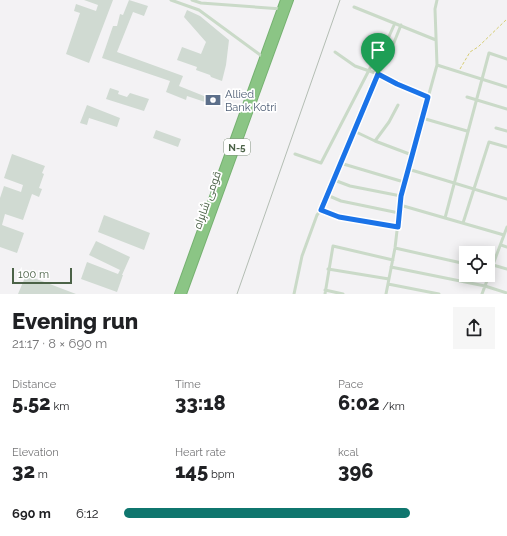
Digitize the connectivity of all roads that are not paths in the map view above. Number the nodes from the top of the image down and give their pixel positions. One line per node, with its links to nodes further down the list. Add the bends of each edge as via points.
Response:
1 (171, 0): 12 (street, via 199,10)
2 (192, 0): 7 (street, via 202,4)
3 (284, 0): 7 (highway, قومی شاہراہ / N-5)
4 (290, 0): 7 (highway, قومی شاہراہ / N-5)
5 (437, 0): 10 (street)
6 (354, 7): 8 (street)
7 (283, 10): 12 (highway, قومی شاہراہ / N-5)
8 (395, 23): 9 (street); 15 (street)
9 (401, 25): 10 (street); 16 (street, via 387,60)
10 (436, 40): 14 (street)
11 (334, 52): 15 (street, via 355,66)
12 (266, 58): 66 (highway, قومی شاہراہ / N-5); 67 (highway, قومی شاہراہ / N-5)
13 (507, 58): 17 (street, via 489,53)
14 (437, 64): 17 (street); 19 (street)
15 (369, 71): 16 (street); 31 (street, via 322,163)
16 (378, 74): 19 (street); 26 (street)
17 (482, 78): 18 (street); 21 (street)
18 (507, 87)
19 (428, 97): 24 (street)
20 (467, 97): 21 (street)
21 (476, 99): 23 (street); 27 (street)
22 (398, 105): 29 (street)
23 (507, 109)
24 (422, 118): 27 (street); 32 (street)
25 (496, 128): 28 (street)
26 (354, 131): 29 (street); 33 (street)
27 (467, 131): 37 (street)
28 (507, 131)
29 (375, 141): 32 (street)
30 (507, 147): 38 (street, via 490,142)
31 (295, 154)
32 (412, 155): 34 (street)
33 (340, 163): 35 (street); 36 (street)
34 (408, 169): 36 (street); 37 (street)
35 (334, 180): 39 (street); 40 (street, via 350,186)
36 (404, 182): 40 (street)
37 (454, 184): 38 (street); 45 (street)
38 (473, 189): 41 (street); 46 (street)
39 (327, 195): 43 (street); 44 (street, via 341,201)
40 (401, 196): 42 (street)
41 (507, 199)
42 (400, 205): 44 (street); 45 (street)
43 (321, 210): 47 (street, via 339,217); 68 (street, via 316,215 302,256)
44 (399, 213): 47 (street)
45 (445, 218): 46 (street)
46 (463, 224): 49 (street)
47 (398, 227): 52 (street)
48 (507, 227): 49 (street)
49 (504, 235): 50 (street)
50 (501, 245): 51 (street); 55 (street)
51 (507, 247)
52 (396, 248): 53 (street); 54 (street)
53 (393, 260): 57 (street); 58 (street, via 332,246)
54 (459, 262)
55 (495, 262)
56 (495, 265): 59 (street)
57 (391, 267): 60 (street); 63 (street)
58 (328, 269): 60 (street); 64 (street)
59 (507, 269)
60 (389, 279): 62 (street)
61 (486, 282): 63 (street)
62 (388, 284): 70 (street); 71 (street)
63 (485, 286): 65 (street); 72 (street)
64 (325, 292): 69 (street)
65 (507, 293)
66 (178, 294)
67 (183, 294)
68 (294, 294)
69 (343, 294)
70 (386, 294)
71 (440, 294)
72 (482, 294)

